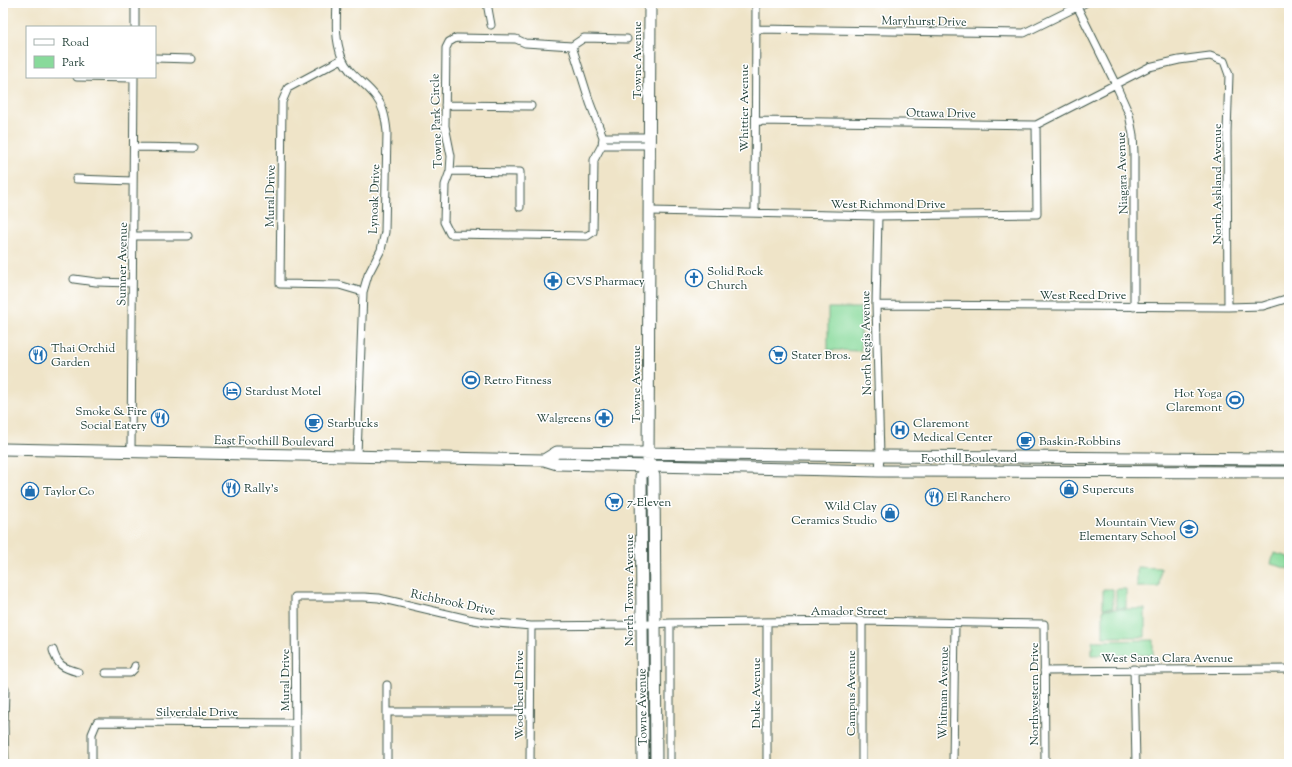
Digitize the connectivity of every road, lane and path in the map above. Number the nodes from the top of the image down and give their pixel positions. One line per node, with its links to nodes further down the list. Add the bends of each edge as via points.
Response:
1 (135, 3): 9 (street)
2 (337, 3): 15 (street, Lynoak Drive, via 336,36)
3 (487, 3): 8 (street)
4 (650, 3): 24 (main road, Towne Avenue)
5 (756, 3): 10 (street, Whittier Avenue)
6 (1085, 3): 7 (street, Maryhurst Drive)
7 (1076, 5): 10 (street, Maryhurst Drive, via 1024,33); 18 (street, Niagara Avenue)
8 (491, 25)
9 (135, 26)
10 (756, 30): 21 (street, Whittier Avenue)
11 (627, 39): 12 (street, via 584,38)
12 (572, 46): 19 (street, Towne Park Circle, via 525,43 516,39 456,38 449,42 446,48); 23 (street, Towne Park Circle)
13 (156, 58): 14 (street)
14 (192, 59)
15 (342, 59): 39 (street, Lynoak Drive, via 348,69 377,98 386,120 385,232 381,250 368,275); 39 (street, Mural Drive, via 288,88 282,102 280,284 339,285)
16 (1224, 61): 18 (street, Ottawa Drive, via 1210,56 1179,60 1149,67); 43 (street, North Ashland Avenue, via 1228,75)
17 (134, 78): 26 (street, Sumner Avenue)
18 (1116, 85): 22 (street, Ottawa Drive); 42 (street, Niagara Avenue, via 1129,114 1133,135)
19 (445, 105): 20 (street); 28 (street, Towne Park Circle, via 445,126 451,156)
20 (530, 106)
21 (756, 121): 22 (street, Ottawa Drive); 33 (street, Whittier Avenue)
22 (1036, 125): 34 (street, West Richmond Drive, via 1037,214)
23 (603, 137): 24 (street); 25 (street, Towne Park Circle)
24 (650, 141): 25 (street); 32 (main road, Towne Avenue)
25 (602, 145): 28 (street, Towne Park Circle, via 594,160 593,232 587,236 450,234 444,222 445,185)
26 (134, 147): 27 (street); 30 (street, Sumner Avenue)
27 (194, 148)
28 (450, 172): 31 (street, via 520,172)
29 (76, 179): 30 (street)
30 (134, 181): 35 (street, Sumner Avenue)
31 (520, 207)
32 (650, 211): 33 (street, West Richmond Drive); 46 (main road, Towne Avenue)
33 (755, 212): 34 (street, West Richmond Drive)
34 (878, 216): 41 (street, North Regis Avenue)
35 (133, 236): 36 (street); 38 (street, Sumner Avenue)
36 (188, 236)
37 (74, 279): 38 (street)
38 (132, 283): 45 (street, Sumner Avenue)
39 (363, 292): 47 (street, Lynoak Drive)
40 (1289, 298): 43 (street, West Reed Drive, via 1263,306)
41 (876, 305): 42 (street, West Reed Drive); 48 (street, North Regis Avenue)
42 (1134, 307): 43 (street, West Reed Drive)
43 (1228, 307)
44 (3, 449): 45 (main road, East Foothill Boulevard)
45 (131, 450): 47 (main road, East Foothill Boulevard)
46 (649, 453): 48 (main road, Foothill Boulevard); 50 (main road, East Foothill Boulevard, via 557,452); 51 (main road, Towne Avenue)
47 (358, 455): 50 (main road, East Foothill Boulevard)
48 (880, 456): 49 (main road, Foothill Boulevard); 52 (street, North Regis Avenue)
49 (1289, 459)
50 (544, 460): 51 (main road, East Foothill Boulevard, via 557,464)
51 (648, 465): 52 (main road, Foothill Boulevard); 59 (main road, Towne Avenue, via 654,476); 61 (main road, North Towne Avenue, via 641,476)
52 (879, 471): 53 (main road, Foothill Boulevard)
53 (1289, 472)
54 (295, 596): 62 (street, Richbrook Drive, via 364,596 485,622); 74 (street, Mural Drive)
55 (862, 621): 56 (street, Amador Street); 57 (street, Amador Street); 85 (street, Campus Avenue)
56 (768, 622): 58 (street, Amador Street); 84 (street, Duke Avenue)
57 (955, 622): 60 (street, Amador Street); 86 (street, Whitman Avenue)
58 (670, 623): 59 (street, Amador Street); 83 (street)
59 (654, 624): 61 (street, Richbrook Drive); 82 (main road, Towne Avenue)
60 (1044, 624): 67 (street, Northwestern Drive)
61 (642, 625): 62 (street, Richbrook Drive); 81 (main road, North Towne Avenue)
62 (531, 626): 73 (street, Woodbend Drive)
63 (53, 650): 68 (street, via 60,665)
64 (135, 666): 69 (street, via 130,673)
65 (1134, 669): 66 (street, West Santa Clara Avenue); 67 (street, West Santa Clara Avenue); 88 (street)
66 (1289, 669)
67 (1044, 670): 87 (street, Northwestern Drive)
68 (78, 672)
69 (106, 673)
70 (387, 685): 72 (street)
71 (5, 689): 75 (street)
72 (387, 712): 73 (street); 79 (street)
73 (530, 712): 80 (street, Woodbend Drive)
74 (296, 723): 77 (street, Silverdale Drive, via 97,722 92,734); 78 (street, Mural Drive)
75 (3, 724): 76 (street)
76 (5, 764)
77 (92, 764)
78 (296, 764)
79 (387, 764)
80 (530, 764)
81 (643, 764)
82 (656, 764)
83 (670, 764)
84 (767, 764)
85 (862, 764)
86 (953, 764)
87 (1045, 764)
88 (1136, 764)

